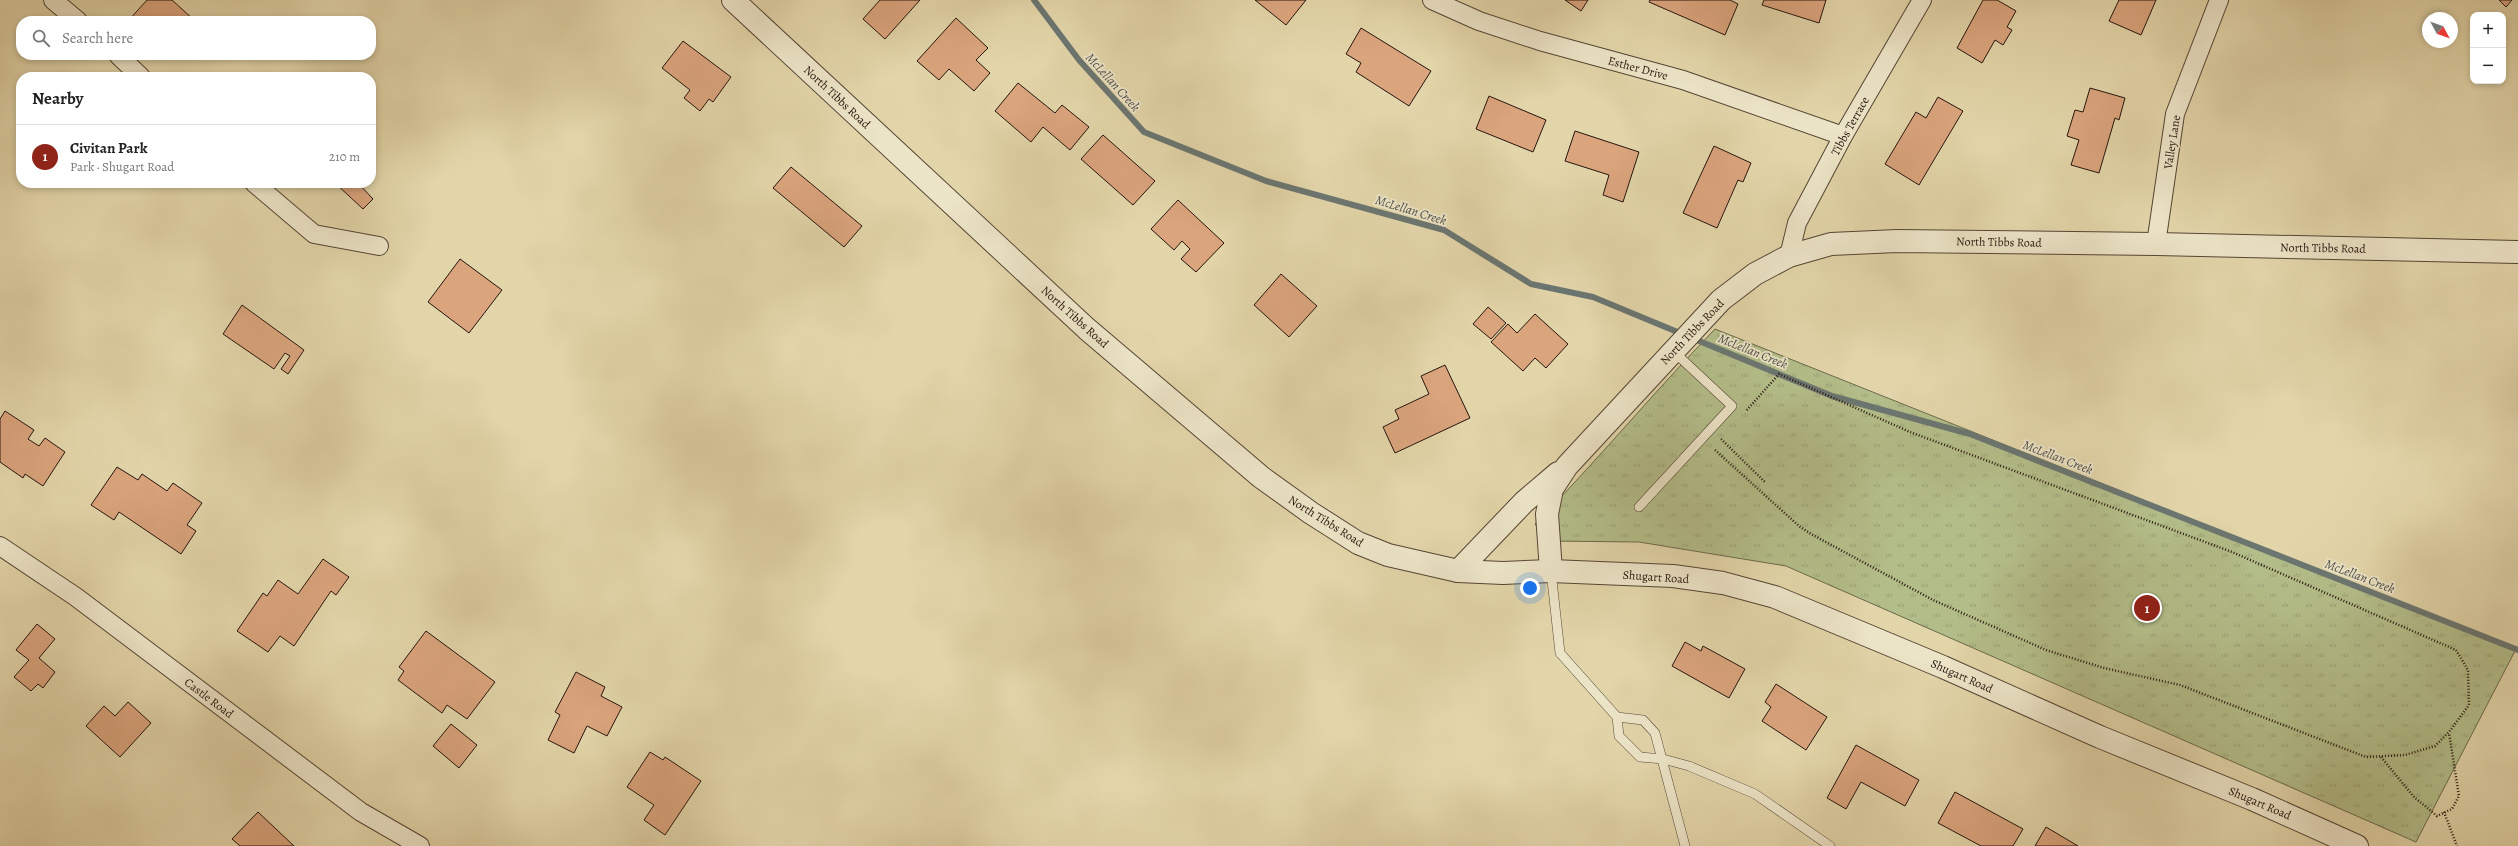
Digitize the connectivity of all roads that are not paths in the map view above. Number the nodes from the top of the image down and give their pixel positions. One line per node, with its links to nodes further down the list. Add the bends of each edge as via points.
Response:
1 (53, 0): 6 (street)
2 (732, 0): 20 (street, North Tibbs Road, via 1087,329 1261,477 1311,514 1358,543 1388,555)
3 (1432, 0): 9 (street, Esther Drive, via 1487,24 1683,80)
4 (1922, 0): 9 (street, Tibbs Terrace)
5 (2219, 0): 11 (street, Valley Lane, via 2175,114)
6 (72, 16)
7 (123, 60): 8 (street)
8 (136, 72)
9 (1843, 136): 14 (street, Tibbs Terrace, via 1797,223)
10 (260, 188): 12 (street, via 314,234)
11 (2156, 244): 13 (street, North Tibbs Road); 14 (street, North Tibbs Road, via 1897,241 1831,244)
12 (379, 246)
13 (2518, 252)
14 (1789, 256): 15 (street, North Tibbs Road, via 1755,274 1721,300)
15 (1675, 348): 16 (street, North Tibbs Road); 17 (lane, via 1732,406)
16 (1566, 466): 19 (street, North Tibbs Road, via 1552,489 1547,514); 20 (street, North Tibbs Road, via 1524,502)
17 (1639, 507)
18 (0, 546): 23 (street, Castle Road, via 76,597 361,812)
19 (1551, 571): 20 (street, North Tibbs Road); 21 (lane, via 1560,653); 26 (street, Shugart Road, via 1673,576 1722,584 1775,597 1943,667 2100,737 2252,799)
20 (1458, 572)
21 (1617, 717): 22 (lane, via 1643,720 1655,733); 22 (lane, via 1619,736 1640,757)
22 (1663, 759): 24 (lane); 25 (lane, via 1689,766 1755,794)
23 (420, 846)
24 (1685, 846)
25 (1830, 846)
26 (2356, 846)

